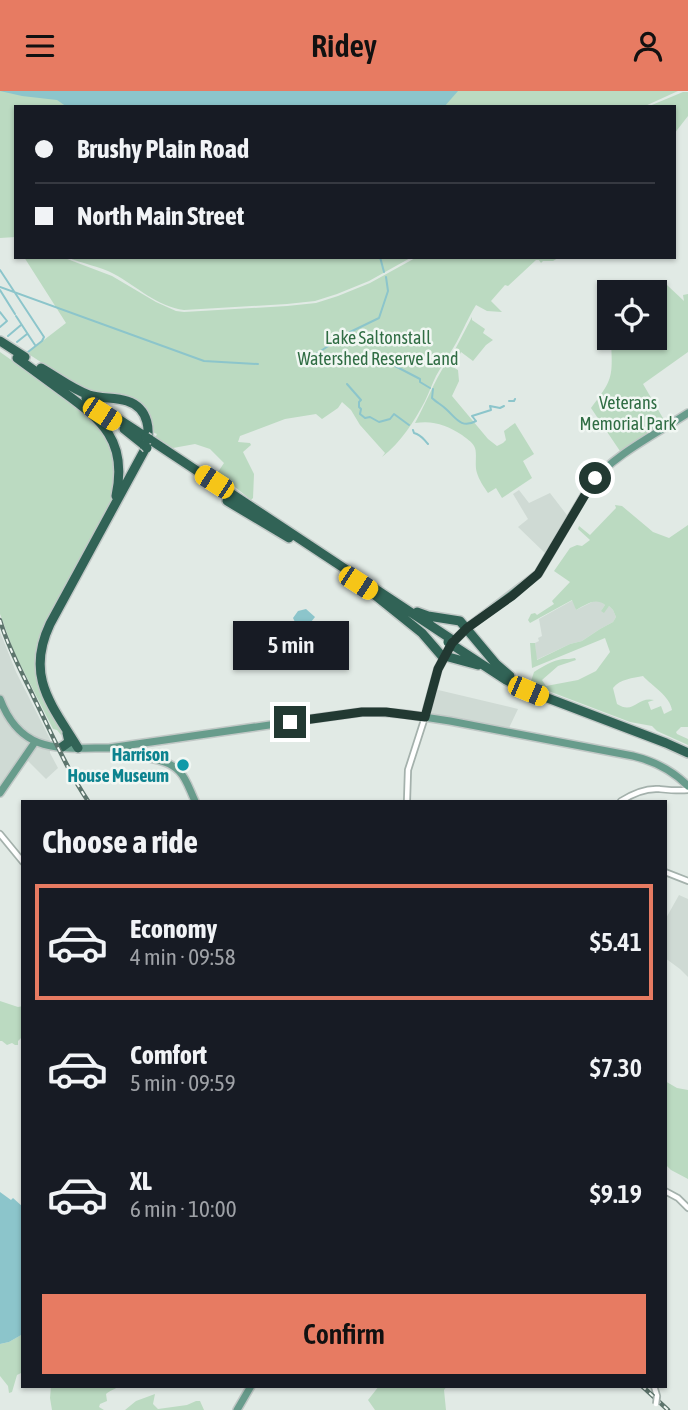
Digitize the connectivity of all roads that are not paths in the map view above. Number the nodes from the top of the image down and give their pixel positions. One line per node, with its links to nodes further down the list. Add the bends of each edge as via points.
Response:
1 (0, 341): 4 (highway)
2 (0, 347): 3 (highway)
3 (17, 358): 6 (highway); 21 (highway, via 98,419 117,459 113,504 41,645 41,686)
4 (41, 368): 6 (highway); 21 (highway, via 87,394 132,403 145,416 148,432 143,453 45,636 41,679)
5 (688, 413): 14 (main road, via 599,474 538,574)
6 (147, 441): 7 (highway); 10 (highway); 11 (highway)
7 (173, 450)
8 (228, 486): 10 (highway)
9 (227, 501): 11 (highway)
10 (268, 518): 13 (highway)
11 (293, 540): 12 (highway)
12 (358, 583): 15 (highway); 16 (highway)
13 (377, 589): 14 (highway, via 420,614 456,619); 15 (highway)
14 (467, 628): 16 (main road); 18 (highway, via 502,670)
15 (452, 642): 17 (highway); 18 (highway)
16 (444, 656): 17 (highway, via 474,663); 20 (main road)
17 (506, 680): 18 (highway)
18 (526, 687): 27 (highway)
19 (1, 703): 23 (main road, via 16,728)
20 (425, 717): 24 (main road, via 362,712); 28 (main road, via 639,757 668,770); 31 (street, via 408,770)
21 (61, 722): 22 (highway)
22 (67, 731): 25 (highway, via 69,742); 26 (highway)
23 (35, 742): 25 (main road); 29 (main road)
24 (128, 745): 26 (main road); 30 (main road, via 126,750 132,755 173,766)
25 (62, 747): 26 (main road)
26 (78, 748)
27 (688, 751)
28 (688, 788): 32 (street, via 651,789)
29 (0, 793)
30 (195, 800)
31 (407, 800)
32 (623, 800)
33 (0, 834): 34 (street)
34 (21, 860)
35 (667, 873): 36 (street)
36 (688, 881)
37 (667, 1192): 38 (street)
38 (688, 1208)
39 (250, 1388): 42 (main road)
40 (654, 1388): 41 (street, bridge)
41 (656, 1407)
42 (237, 1410)

